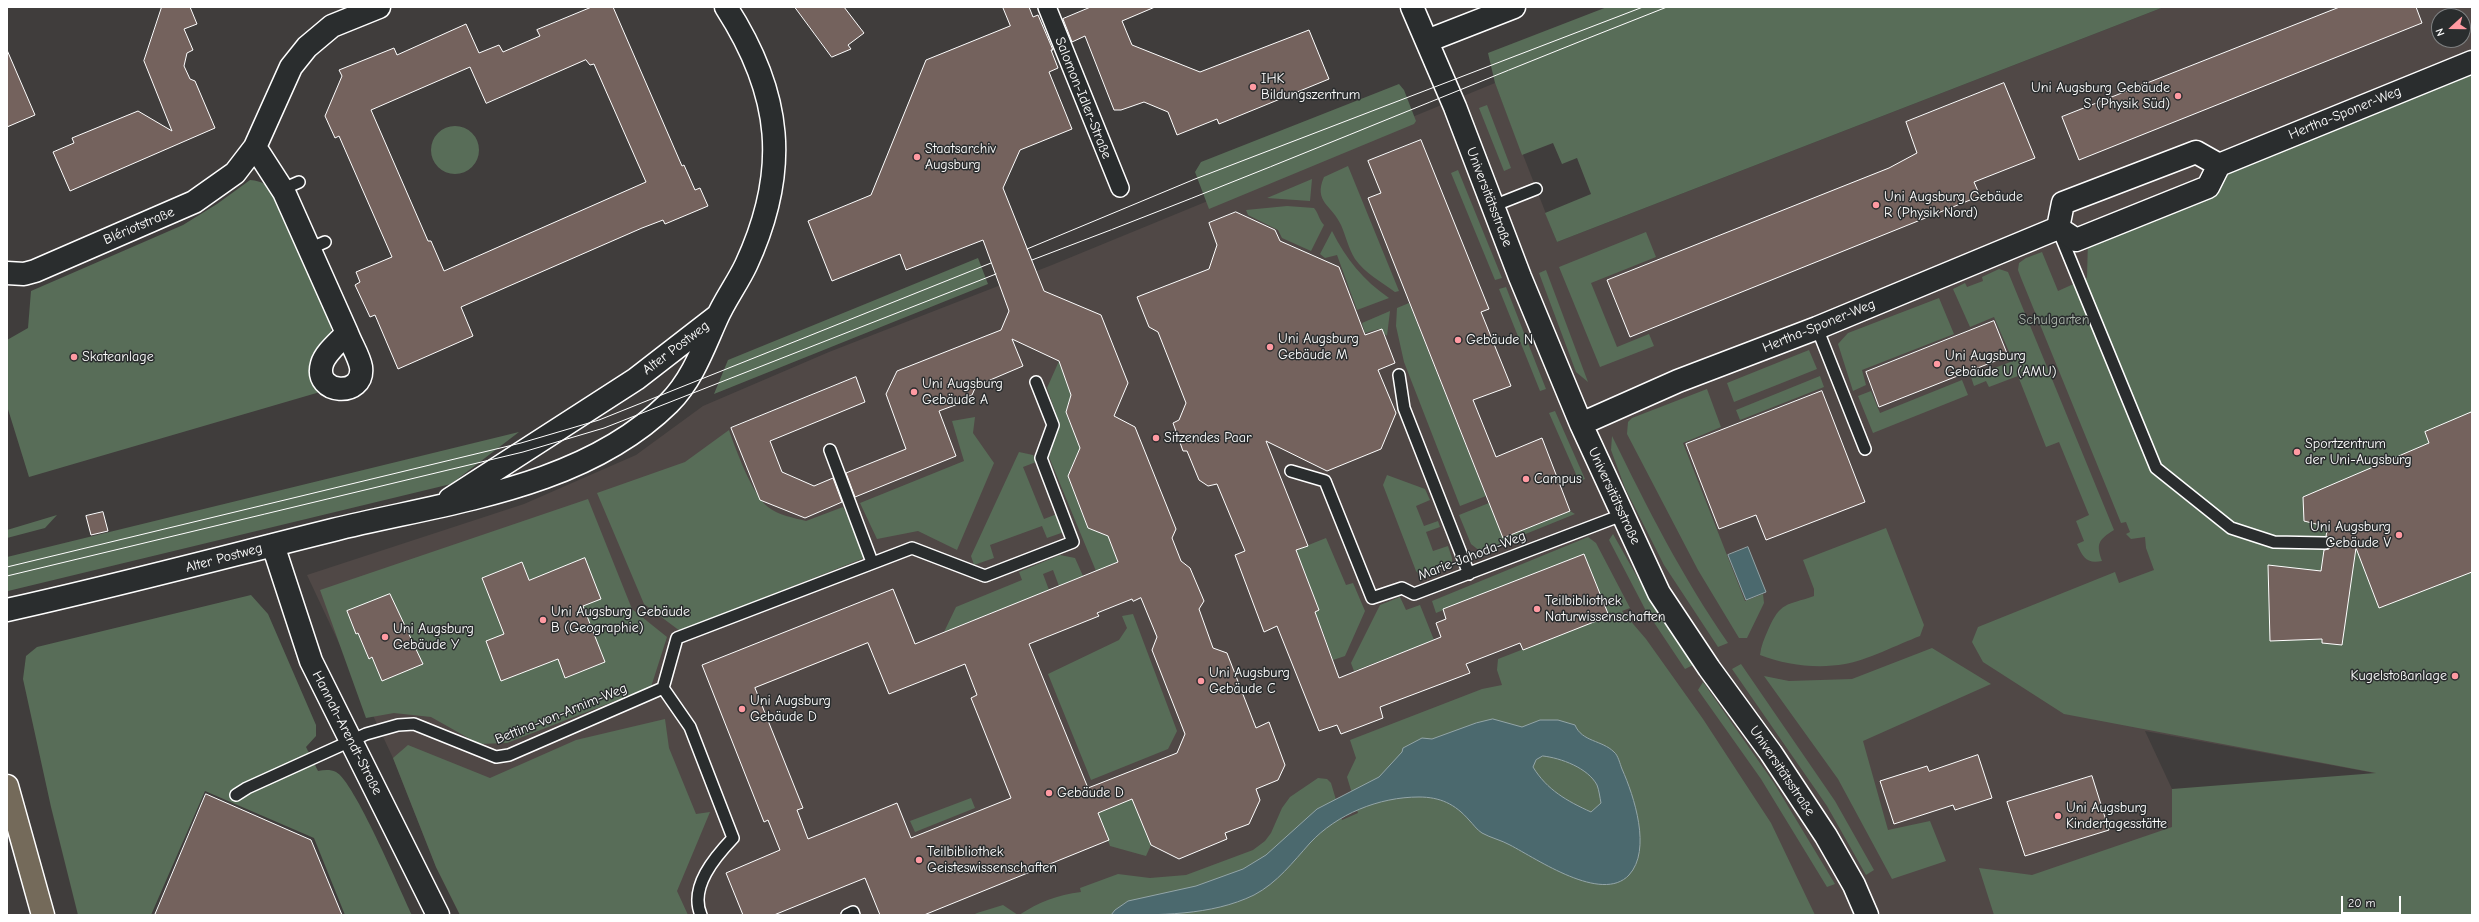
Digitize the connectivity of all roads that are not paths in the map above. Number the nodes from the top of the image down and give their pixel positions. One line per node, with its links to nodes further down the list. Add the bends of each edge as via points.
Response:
1 (379, 7): 8 (street, Blériotstraße, via 332,26 307,47 291,67)
2 (726, 7): 15 (street, via 758,64 766,90 771,114 774,174 761,229 735,286)
3 (1047, 7): 10 (street, Salomon-Idler-Straße)
4 (1412, 7): 6 (street)
5 (1514, 7): 6 (street)
6 (1427, 42): 12 (street, Universitätsstraße)
7 (2472, 62): 9 (street, Hertha-Sponer-Weg)
8 (255, 147): 14 (street, Blériotstraße, via 235,172 194,202 34,271 24,274); 17 (street, via 291,185 317,246)
9 (2219, 164): 13 (street, via 2208,187 2076,240); 13 (street, via 2196,152 2063,203)
10 (1120, 188)
11 (1536, 190): 12 (lane)
12 (1493, 206): 20 (street, Universitätsstraße)
13 (2058, 228): 16 (street, Hertha-Sponer-Weg); 26 (lane, via 2156,468 2231,528 2274,542)
14 (7, 273)
15 (716, 317): 24 (street, Alter Postweg, via 636,379); 24 (street, Alter Postweg, via 706,345 685,385 668,404 643,425 602,451 551,473 475,500)
16 (1817, 328): 20 (street, Hertha-Sponer-Weg, via 1678,381); 21 (lane)
17 (347, 333)
18 (1399, 375): 29 (lane, via 1404,408)
19 (1036, 382): 28 (lane, via 1053,425 1041,458 1073,542 985,576 912,548)
20 (1581, 424): 25 (street, Universitätsstraße)
21 (1865, 449)
22 (830, 450): 28 (lane)
23 (1291, 471): 29 (lane, Marie-Jahoda-Weg, via 1325,481 1372,598 1402,588 1414,594)
24 (441, 504): 27 (street, Alter Postweg)
25 (1622, 515): 29 (lane, Marie-Jahoda-Weg); 40 (street, Universitätsstraße, via 1659,593 1826,836 1852,880)
26 (2325, 543)
27 (273, 545): 30 (street, Alter Postweg, via 210,563); 32 (street, Hannah-Arendt-Straße, via 311,661)
28 (872, 562): 31 (lane, via 677,638)
29 (1469, 574)
30 (7, 610)
31 (663, 688): 32 (lane, Bettina-von-Arnim-Weg, via 509,754 496,757 414,724 379,729); 37 (lane, via 690,727 733,838 714,857 698,893)
32 (352, 741): 34 (lane, Bettina-von-Arnim-Weg); 36 (street, Hannah-Arendt-Straße)
33 (7, 786): 35 (main road)
34 (236, 795)
35 (43, 915)
36 (438, 915)
37 (701, 915)
38 (847, 915): 39 (lane, via 853,912)
39 (854, 915)
40 (1867, 915)

